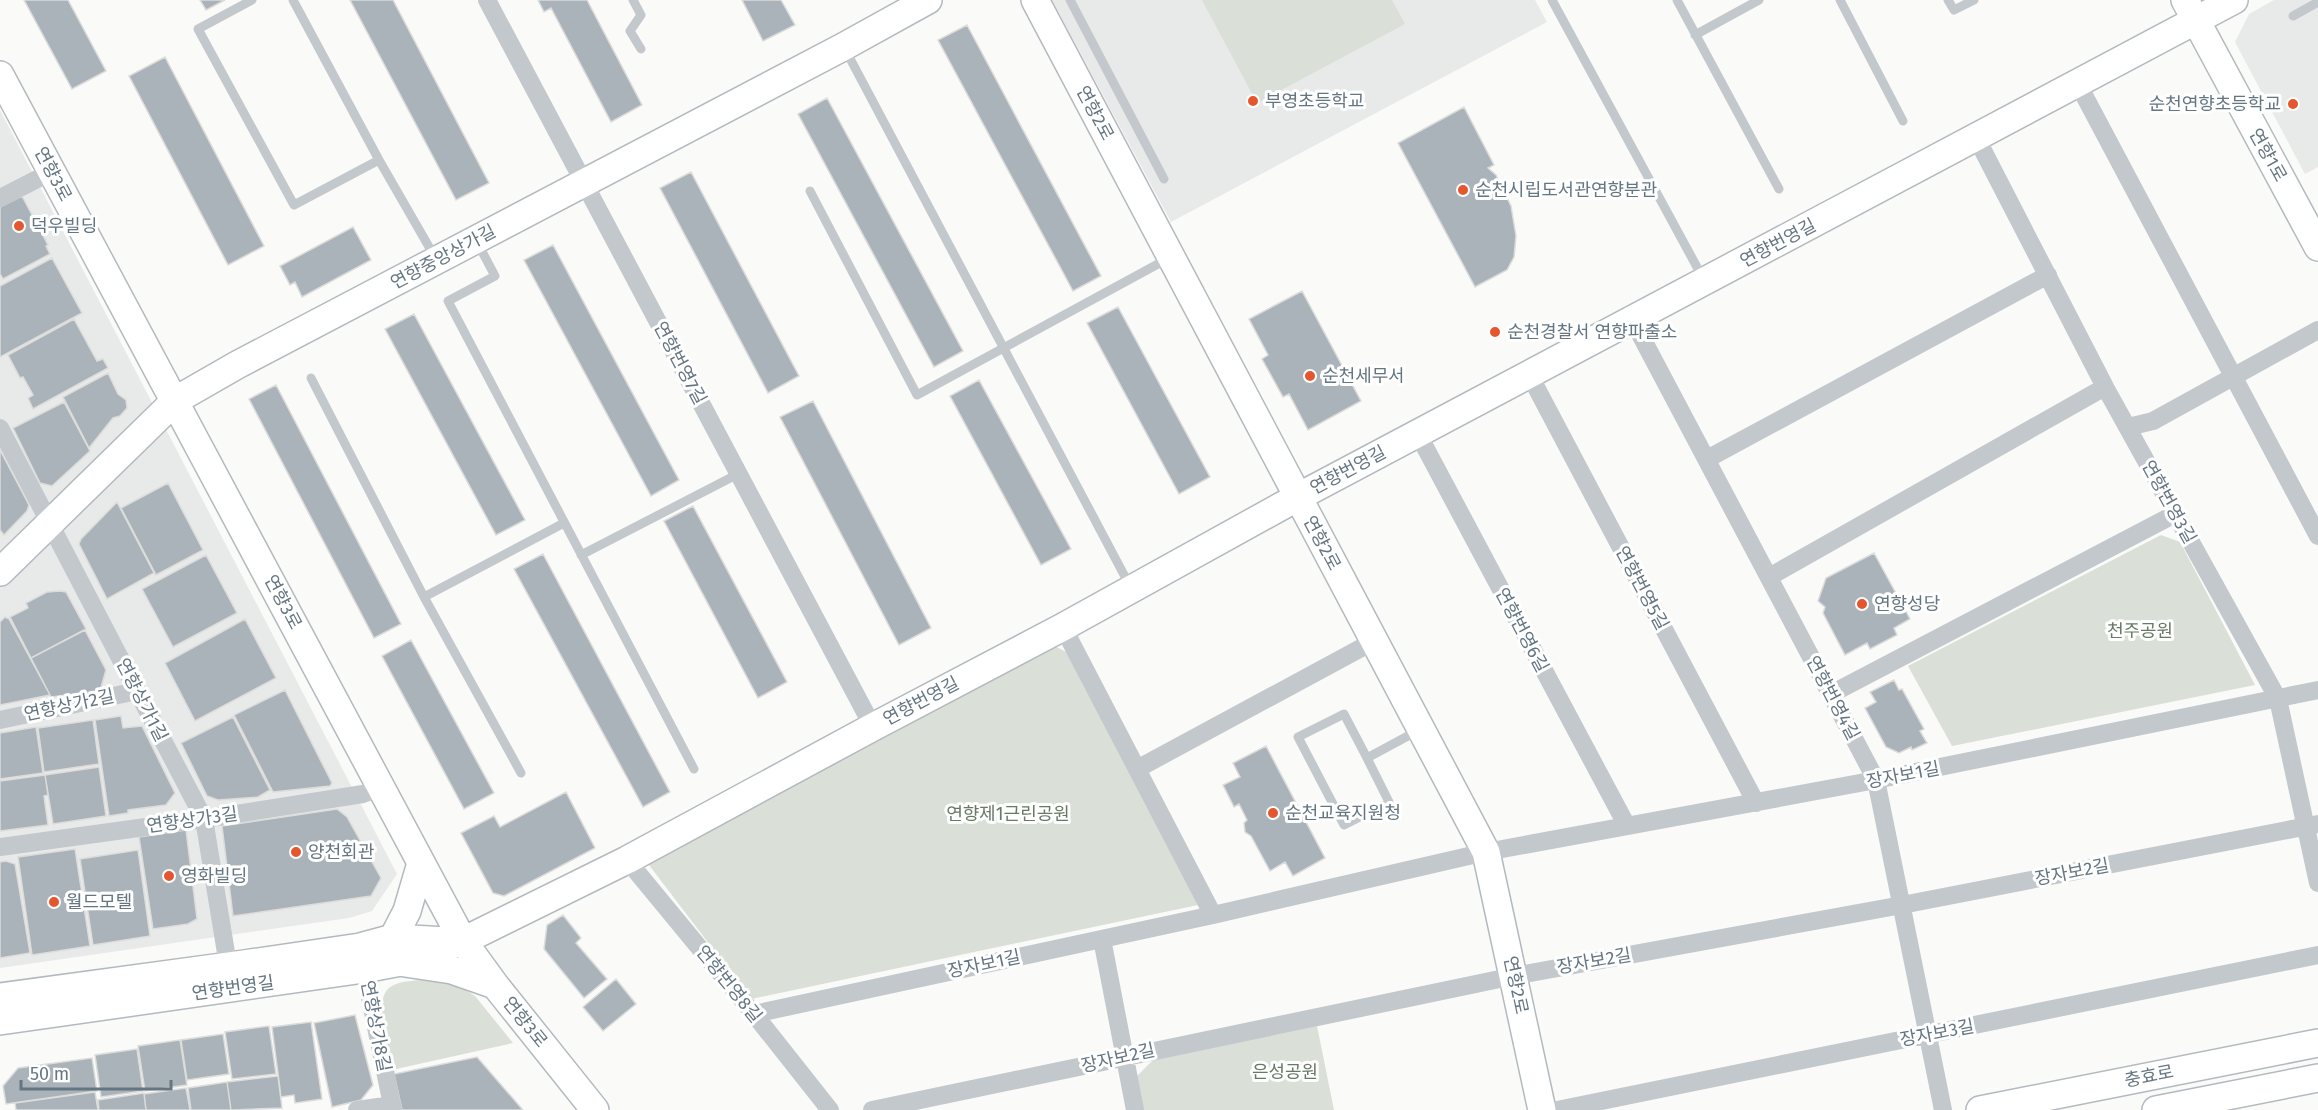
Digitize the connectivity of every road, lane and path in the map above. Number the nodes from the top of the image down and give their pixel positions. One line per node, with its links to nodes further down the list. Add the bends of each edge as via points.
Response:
1 (252, 0): 25 (lane, via 198,29 294,205)
2 (293, 0): 25 (lane)
3 (487, 0): 28 (street, 연향번영7길)
4 (633, 0): 20 (lane, via 641,15 630,31)
5 (928, 0): 19 (street, 연향중앙상가길)
6 (1035, 0): 34 (street, 연향2로)
7 (1070, 0): 27 (lane)
8 (1552, 0): 37 (lane)
9 (1677, 0): 18 (lane)
10 (1759, 0): 18 (lane)
11 (1840, 0): 23 (lane)
12 (1948, 0): 13 (lane, via 1954,10)
13 (1974, 0)
14 (2234, 0): 16 (street, 연향번영길)
15 (2318, 2): 17 (lane)
16 (2190, 10): 22 (street, 연향번영길); 33 (street, 연향1로)
17 (2293, 16)
18 (1695, 35): 29 (lane)
19 (843, 46): 28 (street, 연향중앙상가길); 40 (lane)
20 (641, 49)
21 (0, 75): 26 (street, 연향3로)
22 (2077, 82): 24 (street, 연향번영길); 43 (street)
23 (1903, 121)
24 (1976, 137): 36 (street, 연향번영3길); 37 (street, 연향번영길)
25 (379, 160): 35 (lane)
26 (51, 172): 31 (street); 45 (street, 연향3로)
27 (1164, 179)
28 (584, 183): 32 (street, 연향중앙상가길); 50 (street, 연향번영7길)
29 (1779, 189)
30 (810, 191): 40 (lane, via 917,395)
31 (0, 198)
32 (476, 240): 35 (street, 연향중앙상가길); 53 (lane, via 495,276 448,301)
33 (2318, 247)
34 (1171, 257): 40 (lane); 51 (street, 연향2로)
35 (437, 261): 45 (street, 연향중앙상가길)
36 (2048, 275): 44 (street, 연향번영3길); 49 (street)
37 (1704, 281): 38 (street, 연향번영길)
38 (1632, 319): 41 (street, 연향번영길); 49 (street, 연향번영4길)
39 (2318, 330): 43 (street)
40 (1002, 348): 59 (lane)
41 (1529, 374): 48 (street, 연향번영길); 76 (street, 연향번영5길)
42 (311, 378): 60 (lane)
43 (2232, 378): 46 (street, via 2153,421); 55 (street)
44 (2105, 387): 46 (street, 연향번영3길); 58 (street)
45 (176, 400): 54 (street, 연향중앙상가길); 75 (street, 연향3로)
46 (2128, 427): 52 (street, 연향번영3길)
47 (0, 428): 54 (street, 연향상가1길)
48 (1418, 434): 51 (street, 연향번영길); 79 (street, 연향번영6길)
49 (1707, 459): 58 (street, 연향번영4길)
50 (738, 474): 56 (lane); 68 (street, 연향번영7길)
51 (1298, 497): 59 (street, 연향번영길); 62 (street, 연향2로)
52 (2175, 514): 65 (street); 66 (street, 연향번영3길)
53 (564, 523): 56 (lane); 60 (lane)
54 (51, 524): 57 (street, 연향중앙상가길); 64 (street, 연향상가1길)
55 (2318, 536)
56 (581, 555): 71 (lane)
57 (0, 572)
58 (1769, 577): 65 (street, 연향번영4길)
59 (1131, 588): 61 (street, 연향번영길)
60 (424, 597): 73 (lane)
61 (1064, 627): 68 (street, 연향번영길); 72 (street)
62 (1374, 641): 69 (street, 연향2로); 72 (street)
63 (2318, 690): 66 (street, 장자보1길)
64 (137, 691): 67 (street, 연향상가2길); 77 (street, 연향상가1길)
65 (1831, 694): 74 (street, 연향번영4길)
66 (2278, 699): 74 (street, 장자보1길); 78 (street, 연향번영3길)
67 (0, 720)
68 (873, 727): 82 (street, 연향번영길)
69 (1421, 729): 70 (lane); 81 (street, 연향2로)
70 (1367, 758): 70 (lane, via 1344,714 1298,737 1344,825 1389,802)
71 (694, 769)
72 (1137, 769): 86 (street)
73 (521, 773)
74 (1876, 780): 76 (street, 장자보1길); 85 (street, 연향번영4길)
75 (382, 786): 77 (street, 연향상가3길, via 363,794); 83 (street, 연향3로)
76 (1756, 803): 79 (street, 장자보1길)
77 (204, 819): 80 (street, 연향상가3길); 93 (street, 연향상가1길)
78 (2312, 825): 84 (street, 연향번영3길); 85 (street, 장자보2길)
79 (1627, 826): 81 (street, 장자보1길)
80 (0, 847)
81 (1486, 852): 86 (street, 장자보1길); 92 (street, 연향2로)
82 (627, 860): 88 (street, 연향번영길); 96 (street, 연향번영8길)
83 (422, 863): 88 (street, 연향3로); 89 (street)
84 (2318, 883)
85 (1902, 905): 92 (street, 장자보2길); 98 (street, 연향번영4길)
86 (1213, 915): 87 (street, 장자보1길)
87 (1101, 939): 96 (street, 장자보1길); 100 (street)
88 (464, 941): 89 (street, 연향번영길); 94 (street, 연향3로)
89 (397, 950): 91 (street, 연향번영길); 94 (street)
90 (2318, 956): 98 (street, 장자보3길)
91 (362, 958): 93 (street, 연향번영길); 102 (street, 연향상가8길)
92 (1514, 976): 100 (street, 장자보2길); 108 (street, 연향2로)
93 (230, 978): 95 (street, 연향번영길); 97 (street, 연향번영길)
94 (495, 985): 104 (street, 연향3로)
95 (0, 997)
96 (754, 1014): 105 (street, 연향번영8길)
97 (0, 1021)
98 (1928, 1035): 109 (street, 장자보3길); 110 (street, 연향번영4길)
99 (2318, 1043): 111 (street, 충효로)
100 (1125, 1056): 106 (street, 장자보2길); 107 (street)
101 (2318, 1078): 112 (street, 충효로)
102 (392, 1107): 103 (street, 연향상가8길)
103 (357, 1110)
104 (595, 1110)
105 (830, 1110)
106 (872, 1110)
107 (1135, 1110)
108 (1542, 1110)
109 (1557, 1110)
110 (1944, 1110)
111 (1980, 1110)
112 (2156, 1110)

